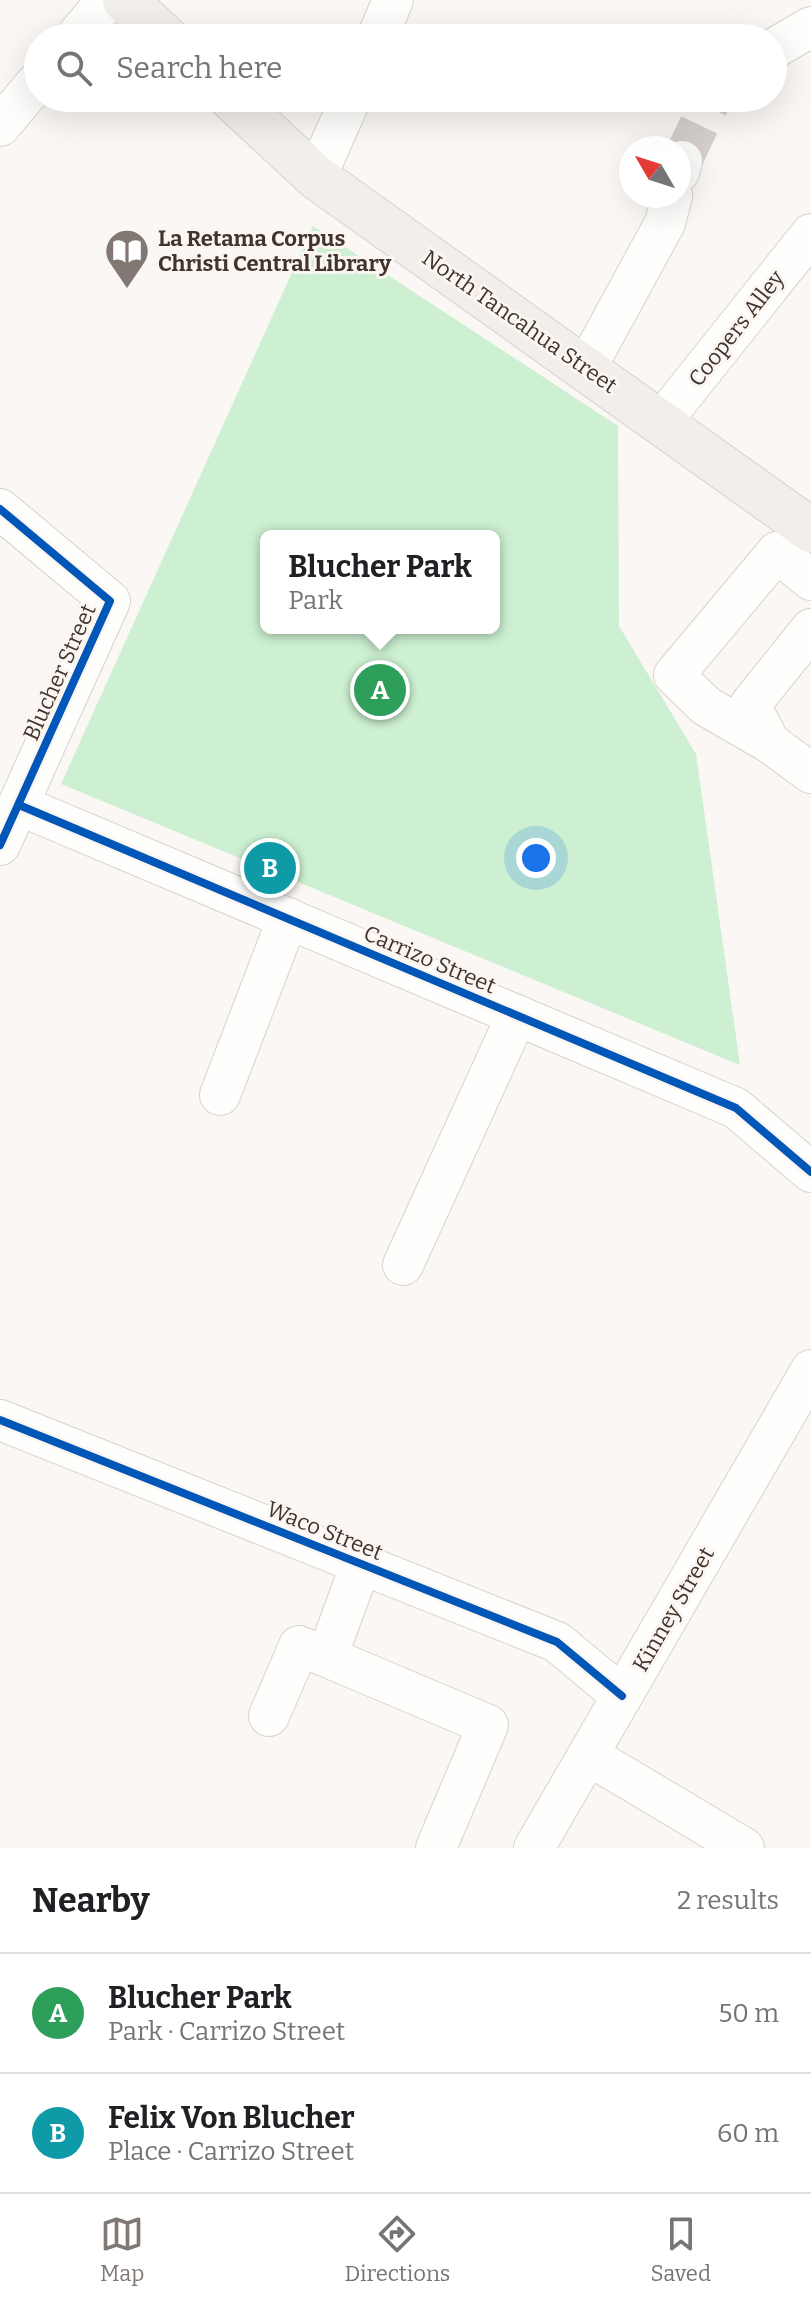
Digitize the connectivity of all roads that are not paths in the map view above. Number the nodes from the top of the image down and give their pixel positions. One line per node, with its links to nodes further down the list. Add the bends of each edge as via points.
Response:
1 (107, 0): 4 (street)
2 (125, 0): 5 (main road)
3 (393, 0): 6 (street)
4 (87, 24)
5 (151, 24)
6 (383, 24)
7 (811, 27): 8 (street)
8 (787, 41)
9 (24, 98): 12 (street)
10 (246, 112): 13 (main road, North Tancahua Street)
11 (345, 112): 13 (street)
12 (0, 126)
13 (316, 177): 16 (main road, North Tancahua Street)
14 (669, 208): 16 (street)
15 (811, 234): 17 (street, Coopers Alley)
16 (586, 368): 17 (main road, North Tancahua Street)
17 (661, 422): 19 (main road, North Tancahua Street)
18 (0, 509): 24 (street, Blucher Street, via 110,601)
19 (811, 530)
20 (811, 580): 22 (street, via 777,552 674,675 706,706)
21 (811, 629): 22 (street, via 750,705)
22 (770, 743): 23 (street)
23 (811, 773)
24 (19, 805): 25 (street, Blucher Street); 26 (street, Carrizo Street)
25 (0, 845)
26 (288, 918): 27 (street, Carrizo Street); 28 (street)
27 (517, 1015): 29 (street, Carrizo Street, via 736,1108); 30 (street)
28 (220, 1095)
29 (811, 1172)
30 (403, 1265)
31 (811, 1370): 35 (street, Kinney Street)
32 (0, 1420): 33 (street, Waco Street)
33 (361, 1564): 34 (street); 35 (street, Waco Street, via 557,1642)
34 (327, 1657): 36 (street, via 299,1646); 38 (street, via 488,1725)
35 (622, 1696): 37 (street, Kinney Street)
36 (269, 1716)
37 (588, 1755): 39 (street, Kinney Street); 40 (street)
38 (436, 1848)
39 (534, 1848)
40 (744, 1848)

